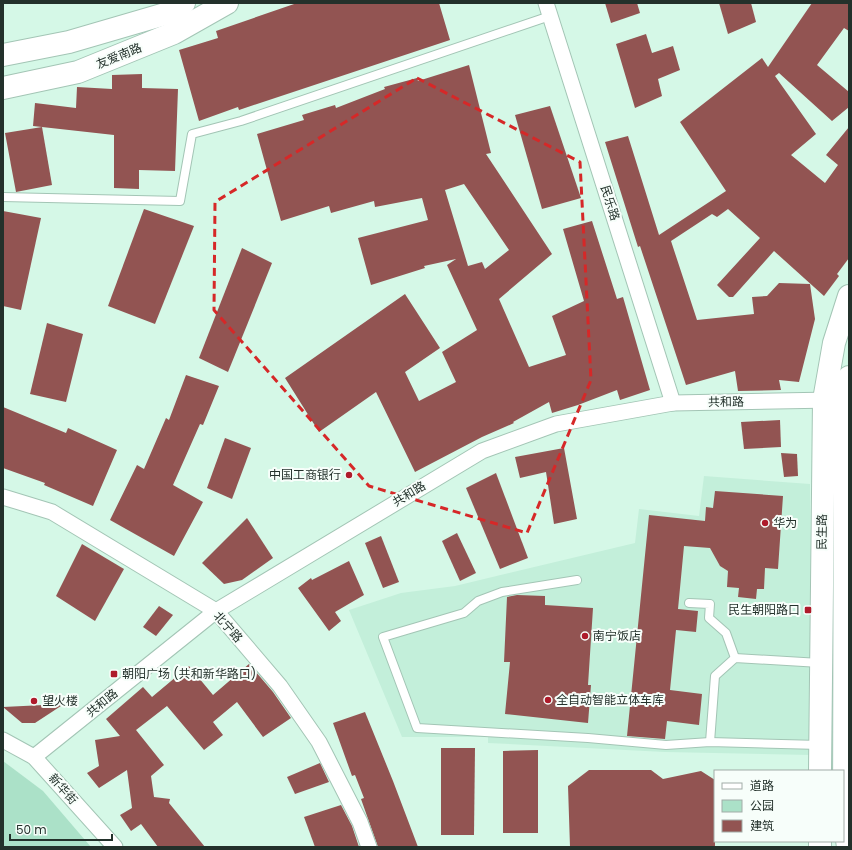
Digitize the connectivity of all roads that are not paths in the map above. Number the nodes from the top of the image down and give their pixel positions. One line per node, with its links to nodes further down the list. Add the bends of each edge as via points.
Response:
1 (184, 3): 4 (main road, via 165,14 69,42)
2 (227, 3): 5 (main road, 友爱南路, via 174,33 78,72)
3 (548, 10): 6 (lane, via 241,121 192,134 180,201); 11 (street, 民乐路)
4 (3, 55)
5 (3, 88)
6 (3, 197)
7 (849, 296): 9 (main road, 民生路, via 834,343)
8 (849, 377): 10 (main road, 民生路)
9 (824, 400): 10 (street, 共和路); 11 (street, 共和路); 17 (main road, 民生路)
10 (847, 400): 25 (main road, 民生路, via 844,818)
11 (674, 403): 15 (street, 共和路, via 556,424 482,451)
12 (3, 497): 15 (street, 北宁路, via 52,512)
13 (577, 580): 19 (lane, via 502,592 478,601 464,613 383,637 416,728 666,745)
14 (689, 603): 16 (lane, via 710,604 709,618 726,633)
15 (216, 611): 21 (street, 共和路); 24 (street, 北宁路, via 280,686 319,742 360,822)
16 (736, 658): 17 (lane); 19 (lane, via 715,676)
17 (821, 663): 20 (main road, 民生路)
18 (3, 740): 21 (street, 新华街)
19 (710, 742): 20 (lane)
20 (821, 745): 22 (main road, 民生路)
21 (34, 758): 23 (street, 新华街)
22 (820, 770)
23 (115, 847)
24 (368, 847)
25 (848, 847)

